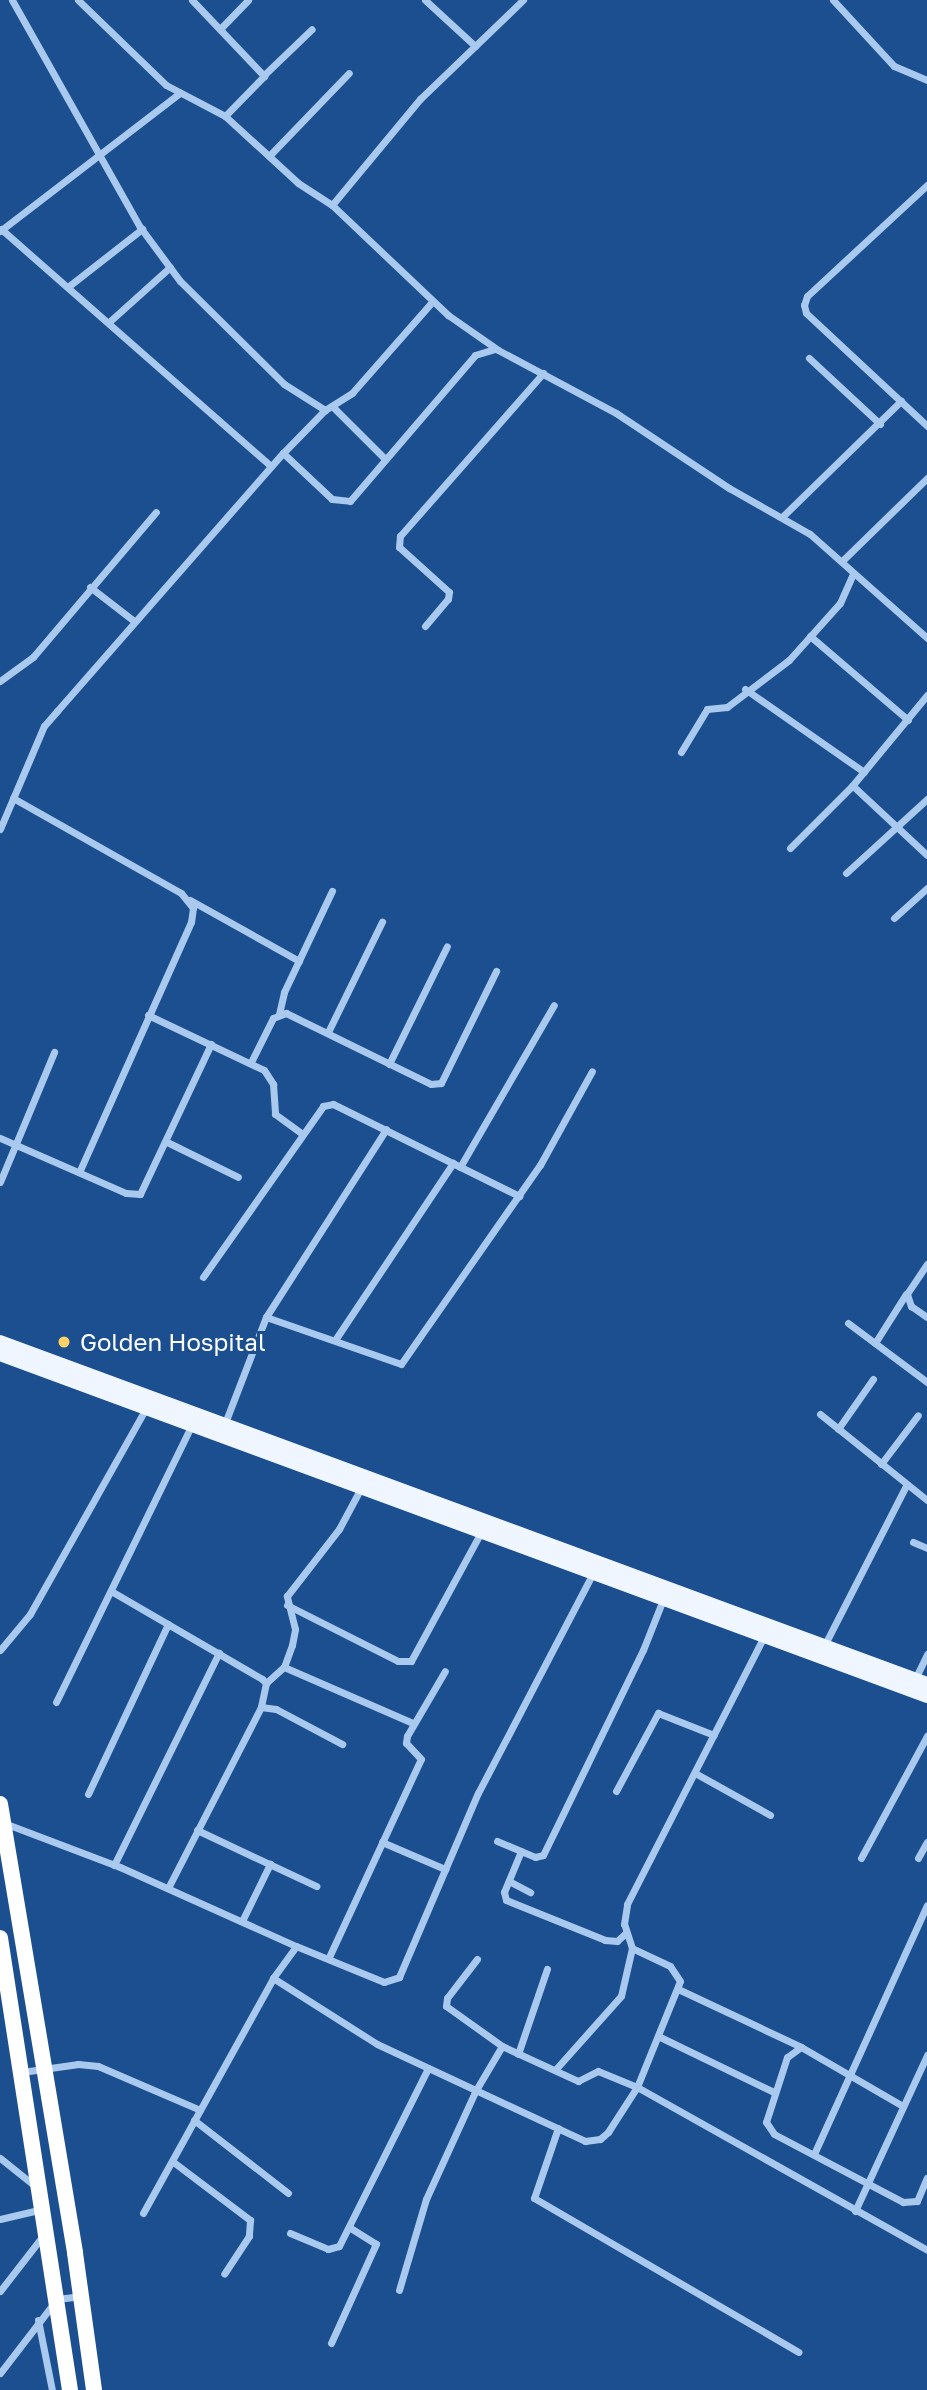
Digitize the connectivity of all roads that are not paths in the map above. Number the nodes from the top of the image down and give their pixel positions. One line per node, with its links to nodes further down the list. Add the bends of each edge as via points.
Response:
1 (12, 0): 16 (street)
2 (78, 0): 14 (street)
3 (192, 0): 8 (street)
4 (248, 0): 8 (street)
5 (425, 0): 10 (street)
6 (523, 0): 10 (street)
7 (833, 0): 13 (street, via 894,66)
8 (221, 28): 12 (street)
9 (312, 29): 12 (street)
10 (475, 46): 19 (street, via 393,128)
11 (349, 73): 17 (street)
12 (264, 75): 15 (street)
13 (927, 80)
14 (180, 93): 15 (street); 16 (street)
15 (225, 116): 17 (street)
16 (97, 153): 20 (street); 21 (street)
17 (269, 156): 19 (street)
18 (927, 185): 29 (street, via 807,296 804,305 806,313)
19 (332, 205): 24 (street, via 392,258)
20 (142, 229): 22 (street); 23 (street)
21 (1, 230): 23 (street)
22 (170, 267): 25 (street); 30 (street, via 284,384)
23 (69, 286): 25 (street)
24 (432, 302): 26 (street); 30 (street, via 352,393)
25 (109, 322): 35 (street)
26 (496, 349): 28 (street); 34 (street, via 475,355)
27 (809, 358): 31 (street)
28 (543, 373): 38 (street, via 616,413 729,488); 43 (street, via 400,536 399,547 449,592)
29 (901, 401): 31 (street); 32 (street)
30 (329, 409): 33 (street); 34 (street)
31 (880, 424): 38 (street)
32 (927, 426)
33 (283, 453): 34 (street, via 332,499 344,503); 35 (street)
34 (385, 459)
35 (271, 467): 42 (street)
36 (927, 478): 39 (street)
37 (156, 512): 41 (street)
38 (783, 516): 39 (street)
39 (842, 561): 40 (street)
40 (853, 574): 44 (street, via 840,603); 45 (street)
41 (90, 587): 42 (street); 46 (street, via 33,657)
42 (134, 621): 53 (street, via 44,726)
43 (425, 626)
44 (810, 636): 47 (street, via 784,665); 49 (street)
45 (927, 638)
46 (0, 681)
47 (745, 689): 50 (street, via 724,709 707,709); 51 (street)
48 (927, 695): 49 (street)
49 (908, 720): 51 (street)
50 (681, 752)
51 (864, 772): 52 (street)
52 (853, 786): 55 (street); 57 (street)
53 (13, 798): 56 (street); 62 (street)
54 (927, 799): 55 (street)
55 (897, 826): 58 (street); 59 (street)
56 (0, 829)
57 (790, 849)
58 (927, 855)
59 (846, 873)
60 (927, 888): 63 (street)
61 (332, 891): 66 (street)
62 (189, 899): 66 (street); 70 (street, via 191,922)
63 (894, 918)
64 (382, 922): 71 (street)
65 (447, 946): 75 (street)
66 (299, 961): 69 (street)
67 (496, 971): 75 (street, via 447,1078 431,1084)
68 (554, 1005): 82 (street)
69 (279, 1014): 71 (street); 74 (street)
70 (148, 1015): 72 (street); 83 (street)
71 (328, 1032): 75 (street)
72 (211, 1044): 74 (street); 80 (street)
73 (54, 1052): 81 (street)
74 (251, 1062): 78 (street, via 270,1077 275,1114)
75 (389, 1064)
76 (592, 1071): 86 (street)
77 (386, 1129): 78 (street, via 333,1104 316,1111); 82 (street); 90 (street)
78 (301, 1133): 88 (street)
79 (0, 1138): 81 (street)
80 (167, 1142): 83 (street, via 140,1195); 84 (street)
81 (16, 1144): 83 (street); 85 (street)
82 (457, 1165): 86 (street); 93 (street)
83 (79, 1172)
84 (237, 1177)
85 (0, 1182)
86 (519, 1196): 93 (street, via 401,1364)
87 (927, 1264): 89 (street)
88 (203, 1277)
89 (907, 1294): 91 (street, via 911,1306); 95 (street)
90 (266, 1317): 93 (street); 102 (street)
91 (927, 1317)
92 (848, 1323): 95 (street)
93 (335, 1340)
94 (0, 1342): 102 (main road)
95 (875, 1343): 98 (street)
96 (0, 1354): 99 (main road)
97 (873, 1378): 104 (street)
98 (927, 1382)
99 (146, 1407): 103 (main road); 118 (street, via 30,1614)
100 (820, 1414): 104 (street)
101 (918, 1415): 105 (street)
102 (225, 1423): 119 (main road)
103 (192, 1424): 106 (main road); 113 (street)
104 (838, 1430): 105 (street)
105 (881, 1464): 107 (street)
106 (362, 1485): 109 (main road); 115 (street, via 339,1529 290,1590)
107 (907, 1485): 108 (street); 119 (street)
108 (927, 1500)
109 (483, 1529): 112 (main road); 115 (street, via 411,1661 398,1661)
110 (913, 1542): 111 (street)
111 (927, 1548)
112 (595, 1570): 114 (main road); 148 (street, via 478,1793)
113 (111, 1591): 116 (street); 127 (street)
114 (664, 1596): 117 (main road); 143 (street, via 643,1650 543,1855)
115 (287, 1605): 122 (street, via 295,1629)
116 (168, 1624): 120 (street); 135 (street)
117 (764, 1635): 119 (main road); 130 (street)
118 (0, 1650)
119 (822, 1650): 124 (main road); 126 (main road)
120 (219, 1653): 125 (street); 147 (street)
121 (927, 1654): 124 (street)
122 (284, 1667): 125 (street); 129 (street)
123 (445, 1671): 129 (street)
124 (921, 1682)
125 (265, 1683): 128 (street)
126 (927, 1696)
127 (56, 1702)
128 (261, 1707): 132 (street, via 275,1709); 139 (street)
129 (413, 1723): 141 (street, via 406,1743 421,1759)
130 (714, 1735): 133 (street); 134 (street, via 658,1713)
131 (927, 1736): 144 (street)
132 (342, 1744)
133 (695, 1773): 137 (street); 155 (street, via 627,1904)
134 (616, 1791)
135 (88, 1794)
136 (0, 1804): 138 (highway)
137 (770, 1815)
138 (3, 1823): 147 (street); 170 (highway)
139 (197, 1830): 146 (street); 151 (street)
140 (497, 1840): 143 (street)
141 (382, 1842): 148 (street); 159 (street)
142 (927, 1842): 145 (street)
143 (521, 1851): 149 (street)
144 (861, 1858)
145 (918, 1858)
146 (270, 1864): 150 (street); 154 (street)
147 (114, 1865): 151 (street)
148 (445, 1869): 159 (street, via 413,1950 392,1982)
149 (509, 1881): 152 (street); 155 (street, via 504,1897 513,1905 612,1941)
150 (316, 1886)
151 (168, 1888): 154 (street)
152 (530, 1892)
153 (927, 1905): 174 (street)
154 (242, 1921): 157 (street)
155 (626, 1933): 158 (street)
156 (0, 1938): 160 (highway)
157 (296, 1946): 159 (street); 163 (street)
158 (632, 1948): 164 (street, via 677,1971); 172 (street, via 626,1989)
159 (329, 1957)
160 (2, 1959): 173 (highway)
161 (477, 1959): 166 (street, via 447,1998 446,2006)
162 (547, 1969): 168 (street)
163 (272, 1978): 171 (street, via 377,2044); 179 (street)
164 (678, 1989): 165 (street); 167 (street)
165 (660, 2037): 175 (street); 177 (street)
166 (502, 2046): 168 (street); 176 (street)
167 (801, 2047): 174 (street); 177 (street, via 787,2057)
168 (517, 2054): 172 (street)
169 (927, 2055): 178 (street)
170 (44, 2066): 173 (street); 179 (street, via 78,2064 111,2070); 200 (highway)
171 (428, 2068): 176 (street); 193 (street)
172 (555, 2070): 175 (street, via 583,2081 598,2071)
173 (22, 2072): 187 (highway)
174 (848, 2073): 178 (street); 182 (street)
175 (637, 2087): 181 (street, via 600,2139 585,2141); 190 (street)
176 (476, 2090): 181 (street); 198 (street, via 426,2199)
177 (774, 2092): 182 (street, via 767,2127)
178 (901, 2105): 186 (street)
179 (200, 2110): 180 (street)
180 (194, 2120): 184 (street); 188 (street)
181 (558, 2128): 204 (street, via 534,2198)
182 (814, 2154): 186 (street)
183 (0, 2158): 187 (street)
184 (172, 2161): 191 (street); 197 (street, via 250,2220 248,2236)
185 (927, 2178): 186 (street, via 917,2201 908,2203)
186 (867, 2181): 190 (street)
187 (41, 2191): 189 (highway)
188 (288, 2193)
189 (44, 2209): 192 (street); 194 (highway)
190 (855, 2211): 196 (street)
191 (143, 2213)
192 (0, 2219)
193 (349, 2227): 195 (street, via 334,2249); 203 (street, via 376,2244)
194 (47, 2229): 199 (street); 201 (highway)
195 (290, 2233)
196 (927, 2250)
197 (223, 2274)
198 (399, 2290)
199 (0, 2291)
200 (81, 2296): 201 (street); 208 (highway)
201 (57, 2299): 202 (street); 207 (highway)
202 (37, 2320): 205 (street); 206 (street)
203 (331, 2343)
204 (799, 2352)
205 (0, 2373)
206 (52, 2390)
207 (70, 2390)
208 (94, 2390)

